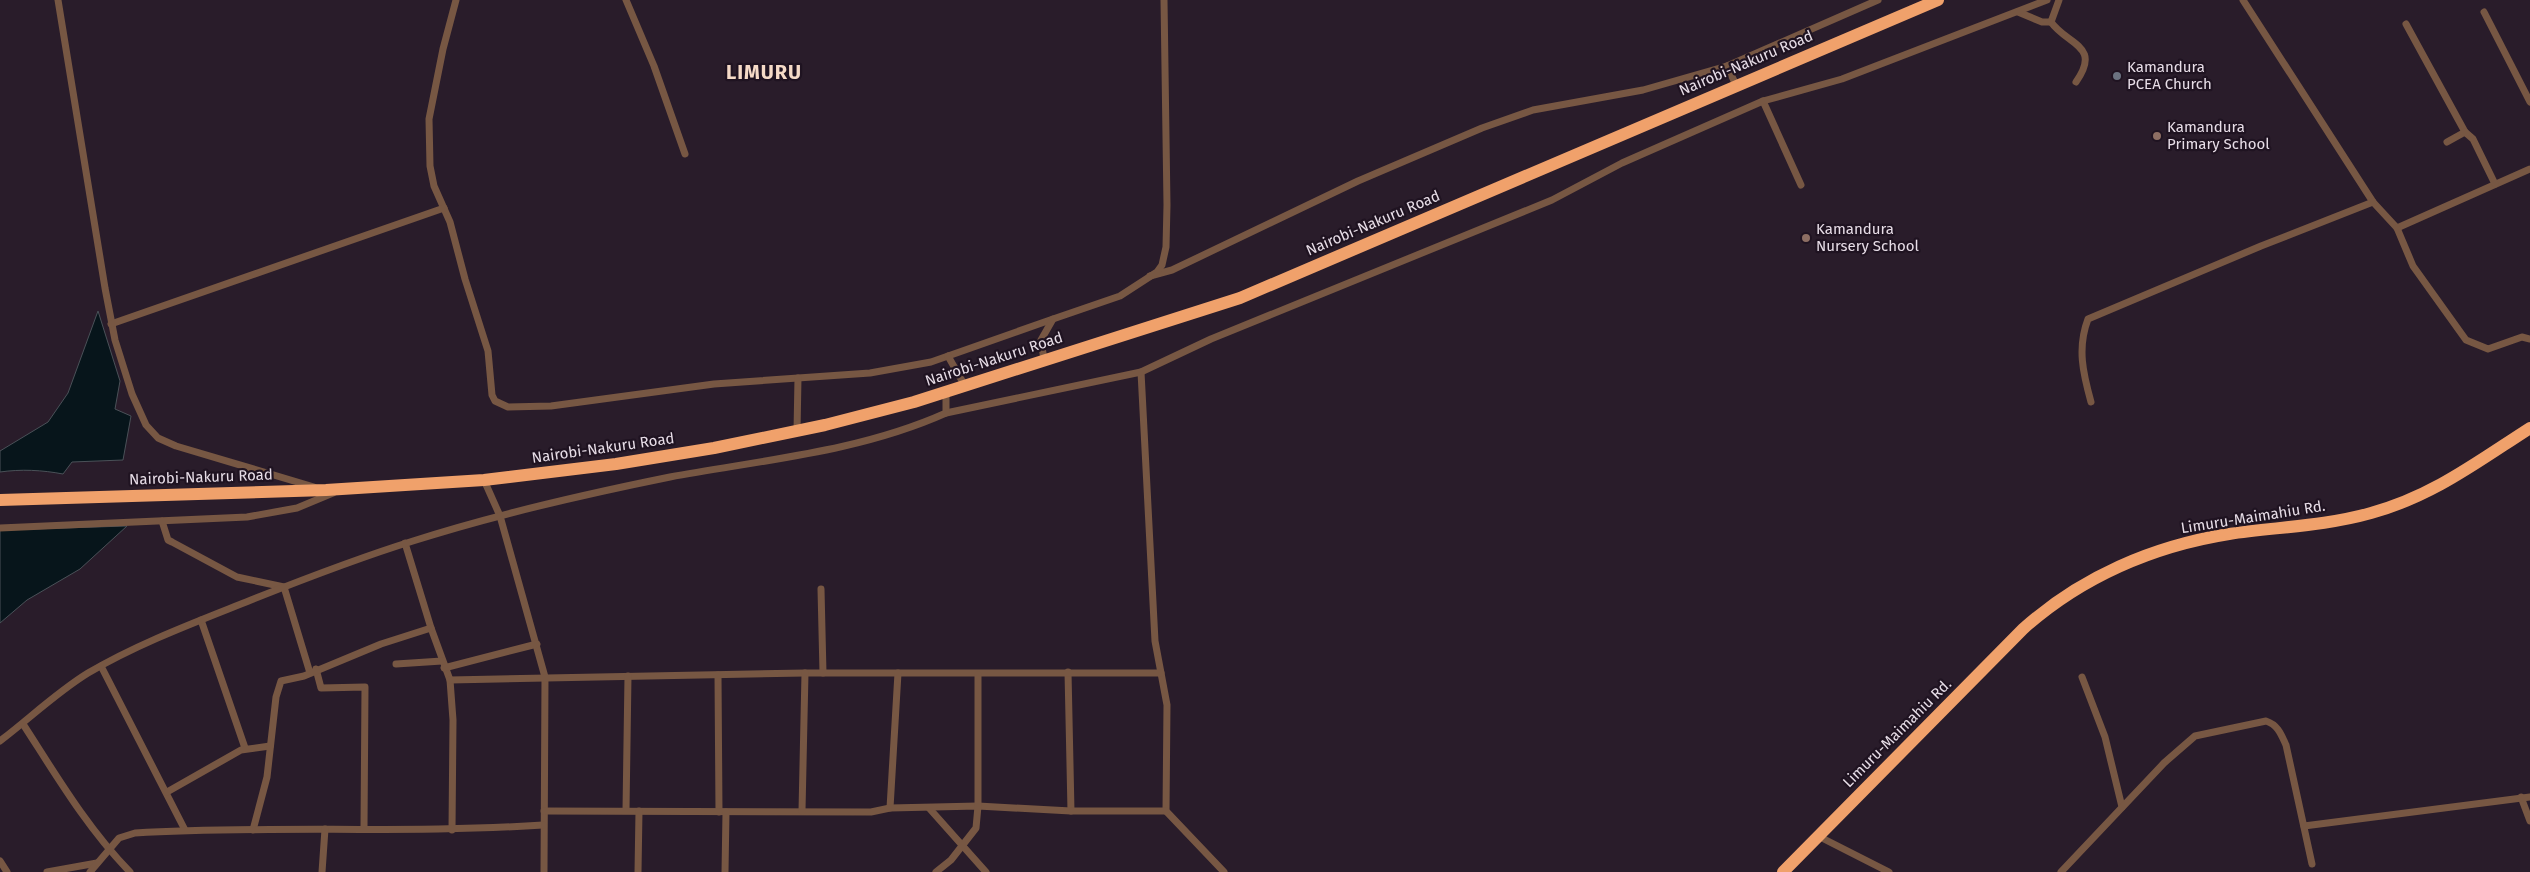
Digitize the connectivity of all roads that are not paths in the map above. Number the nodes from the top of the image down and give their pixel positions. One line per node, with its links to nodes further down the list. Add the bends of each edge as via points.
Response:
1 (58, 0): 30 (street)
2 (456, 0): 26 (street, via 429,119 432,177)
3 (626, 0): 21 (street, via 654,66)
4 (1164, 0): 28 (street, via 1166,247 1162,265)
5 (1878, 0): 14 (street)
6 (1938, 0): 16 (highway, Nairobi-Nakuru Road)
7 (2047, 0): 10 (street)
8 (2059, 0): 12 (street)
9 (2243, 0): 25 (street)
10 (2018, 12): 12 (street, via 2042,22); 17 (street, via 1842,80)
11 (2484, 12): 18 (street)
12 (2051, 22): 15 (street, via 2083,48 2085,66)
13 (2406, 24): 19 (street)
14 (1727, 66): 16 (street); 28 (street, via 1643,90 1532,110 1482,128 1358,181 1172,270)
15 (2076, 82)
16 (1736, 85): 33 (highway, Nairobi-Nakuru Road, via 1240,298)
17 (1764, 102): 24 (street); 34 (street, via 1622,163 1552,200 1211,339)
18 (2530, 102)
19 (2465, 132): 20 (street); 23 (street, via 2472,139)
20 (2446, 142)
21 (685, 154)
22 (2530, 168): 23 (street)
23 (2495, 184): 27 (street)
24 (1801, 185)
25 (2374, 202): 27 (street); 38 (street, via 2088,319 2081,337 2083,375)
26 (444, 208): 30 (street); 35 (street, via 488,351 495,401 519,408 551,406 714,384)
27 (2397, 228): 31 (street, via 2413,266 2466,340 2488,349 2522,338)
28 (1150, 276): 29 (street, via 1120,296)
29 (1053, 319): 32 (street); 33 (street, via 1041,340)
30 (111, 324): 44 (street, via 138,410 158,438)
31 (2530, 339)
32 (948, 356): 35 (street, via 897,369); 36 (street)
33 (1044, 360): 36 (highway, Nairobi-Nakuru Road)
34 (1141, 372): 39 (street); 62 (street, via 1155,640)
35 (798, 378): 41 (street)
36 (965, 386): 37 (highway, Nairobi-Nakuru Road)
37 (946, 391): 39 (street); 41 (highway, Nairobi-Nakuru Road)
38 (2091, 402)
39 (946, 413): 46 (street, via 915,426 857,442 787,458 669,478)
40 (2530, 428): 96 (highway, Limuru-Maimahiu Rd., via 2437,488 2403,503 2328,523 2228,534 2168,547 2084,584 2023,628)
41 (797, 431): 42 (highway, Nairobi-Nakuru Road, via 616,464)
42 (484, 480): 43 (highway, Nairobi-Nakuru Road); 46 (street)
43 (342, 489): 44 (highway, Nairobi-Nakuru Road); 47 (street, via 297,508 263,515)
44 (326, 490): 45 (highway, Nairobi-Nakuru Road)
45 (0, 500)
46 (500, 516): 49 (street); 54 (street)
47 (162, 521): 48 (street); 50 (street, via 168,540 227,573)
48 (0, 528)
49 (405, 543): 50 (street); 53 (street)
50 (284, 587): 52 (street); 58 (street)
51 (821, 589): 60 (street)
52 (201, 620): 57 (street); 73 (street)
53 (431, 628): 56 (street); 58 (street)
54 (537, 644): 56 (street); 67 (street)
55 (396, 664): 56 (street)
56 (443, 665): 69 (street)
57 (101, 666): 70 (street); 74 (street)
58 (313, 671): 72 (street, via 281,681); 91 (street, via 321,688 365,687)
59 (1068, 672): 62 (street); 65 (street); 85 (street)
60 (823, 673): 61 (street); 63 (street)
61 (898, 673): 65 (street); 79 (street)
62 (1161, 673): 86 (street, via 1167,720)
63 (805, 674): 64 (street); 84 (street)
64 (718, 675): 66 (street); 87 (street)
65 (978, 675): 77 (street)
66 (628, 676): 67 (street); 81 (street)
67 (546, 677): 69 (street); 82 (street)
68 (2082, 677): 78 (street, via 2105,737)
69 (450, 680): 95 (street)
70 (23, 724): 71 (street); 98 (street)
71 (0, 742)
72 (270, 746): 73 (street); 94 (street, via 267,777)
73 (245, 748): 74 (street)
74 (167, 792): 93 (street)
75 (2521, 797): 76 (street); 88 (street); 90 (street)
76 (2530, 797)
77 (978, 806): 80 (street); 85 (street); 97 (street, via 976,828)
78 (2122, 807): 90 (street, via 2194,736 2266,721 2274,724 2286,745); 115 (street)
79 (890, 808): 80 (street); 84 (street, via 871,812)
80 (928, 808): 97 (street)
81 (626, 810): 82 (street); 83 (street)
82 (544, 811): 89 (street)
83 (639, 811): 87 (street); 108 (street)
84 (802, 811): 87 (street)
85 (1071, 811): 86 (street)
86 (1166, 811): 112 (street)
87 (723, 812): 109 (street)
88 (2530, 821)
89 (543, 825): 95 (street); 107 (street)
90 (2304, 826): 101 (street)
91 (364, 828): 92 (street); 95 (street)
92 (325, 829): 94 (street); 106 (street)
93 (185, 830): 94 (street); 98 (street, via 127,834)
94 (253, 830)
95 (452, 830)
96 (1818, 836): 113 (highway, Limuru-Maimahiu Rd.); 114 (street)
97 (964, 845): 110 (street); 111 (street)
98 (108, 850): 100 (street); 105 (street)
99 (0, 861): 102 (street)
100 (97, 863): 103 (street); 104 (street)
101 (2312, 864)
102 (7, 872)
103 (47, 872)
104 (90, 872)
105 (130, 872)
106 (322, 872)
107 (544, 872)
108 (638, 872)
109 (725, 872)
110 (936, 872)
111 (986, 872)
112 (1224, 872)
113 (1783, 872)
114 (1889, 872)
115 (2061, 872)

